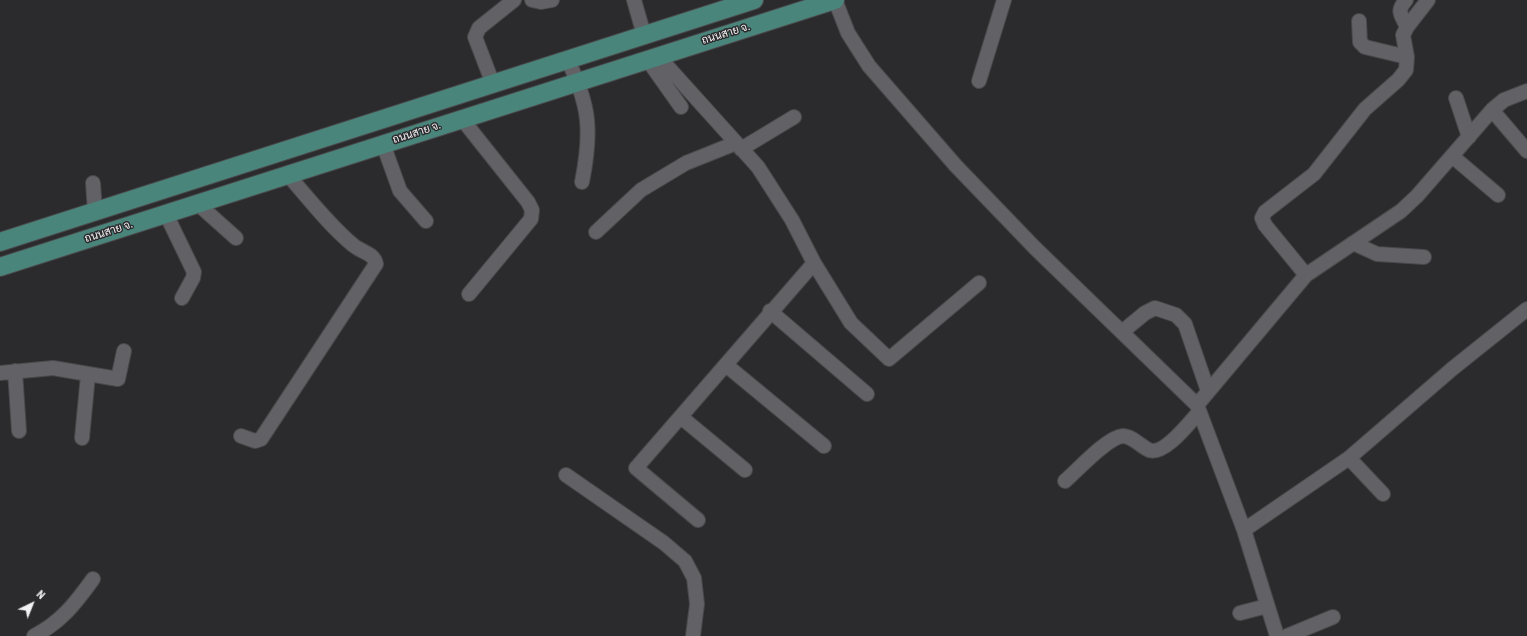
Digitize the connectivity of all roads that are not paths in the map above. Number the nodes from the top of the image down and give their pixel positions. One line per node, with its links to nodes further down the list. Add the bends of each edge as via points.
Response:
1 (514, 0): 18 (street, via 479,28 475,37)
2 (532, 0): 3 (street)
3 (552, 0)
4 (634, 0): 12 (street)
5 (754, 0): 12 (main road)
6 (835, 0): 14 (main road, ถนนสาย จ.); 51 (street, via 856,49 912,117 1035,248)
7 (1004, 0): 16 (street)
8 (1406, 0): 11 (street, via 1400,7 1400,12)
9 (1425, 1): 11 (street)
10 (1359, 21): 13 (street, via 1360,42 1365,47)
11 (1407, 27): 13 (street, via 1403,35)
12 (644, 35): 15 (main road)
13 (1407, 57): 45 (street, via 1406,70 1364,109 1314,174 1265,212 1262,218)
14 (652, 58): 17 (main road, ถนนสาย จ.); 21 (street); 27 (street)
15 (568, 60): 17 (street); 18 (main road)
16 (979, 81)
17 (577, 82): 24 (main road, ถนนสาย จ.); 31 (street, via 587,119 587,158)
18 (493, 84): 35 (main road)
19 (1527, 91): 22 (street, via 1504,100)
20 (1456, 98): 25 (street)
21 (681, 107)
22 (1492, 110): 25 (street); 28 (street)
23 (794, 117): 27 (street)
24 (462, 119): 26 (main road, ถนนสาย จ.); 47 (street, via 532,210 531,219)
25 (1469, 137): 29 (street)
26 (383, 144): 30 (main road, ถนนสาย จ.); 37 (street, via 400,191)
27 (738, 146): 38 (street, via 686,163 641,190); 43 (street, via 758,167 792,220)
28 (1527, 151)
29 (1452, 156): 33 (street); 41 (street, via 1401,211)
30 (288, 175): 34 (main road, ถนนสาย จ.); 62 (street, via 334,228 355,247 376,259 376,264 261,439 254,441)
31 (582, 182)
32 (93, 183): 35 (street)
33 (1498, 195)
34 (198, 204): 36 (main road, ถนนสาย จ.); 39 (street)
35 (94, 211): 40 (main road)
36 (166, 214): 44 (main road, ถนนสาย จ.); 48 (street, via 194,272)
37 (426, 221)
38 (596, 232)
39 (236, 238)
40 (0, 242)
41 (1353, 243): 42 (street, via 1377,254); 45 (street)
42 (1424, 257)
43 (814, 263): 46 (street, via 851,323 889,359); 50 (street)
44 (0, 267)
45 (1306, 275): 57 (street)
46 (979, 283)
47 (469, 294)
48 (182, 298)
49 (1527, 308): 65 (street)
50 (770, 311): 53 (street); 58 (street)
51 (1122, 332): 57 (street, via 1144,313 1155,308 1176,315 1185,324); 59 (street)
52 (124, 351): 56 (street, via 118,379)
53 (726, 365): 60 (street); 64 (street)
54 (15, 371): 55 (street); 56 (street, via 53,368); 61 (street)
55 (0, 373)
56 (88, 375): 63 (street)
57 (1208, 391): 59 (street)
58 (867, 394)
59 (1198, 408): 68 (street, via 1169,444 1158,450 1149,451 1123,436 1109,441); 71 (street)
60 (681, 417): 66 (street); 70 (street, via 636,468)
61 (19, 431)
62 (241, 436)
63 (82, 438)
64 (824, 446)
65 (1349, 458): 69 (street); 71 (street)
66 (745, 470)
67 (566, 475): 78 (street, via 664,543 684,561 694,578 697,604)
68 (1065, 482)
69 (1383, 494)
70 (698, 520)
71 (1244, 530): 73 (street)
72 (92, 579): 76 (street, via 71,610)
73 (1267, 606): 74 (street); 79 (street)
74 (1240, 613)
75 (1332, 617): 80 (street)
76 (49, 633): 77 (street)
77 (34, 636)
78 (693, 636)
79 (1277, 636)
80 (1287, 636)

